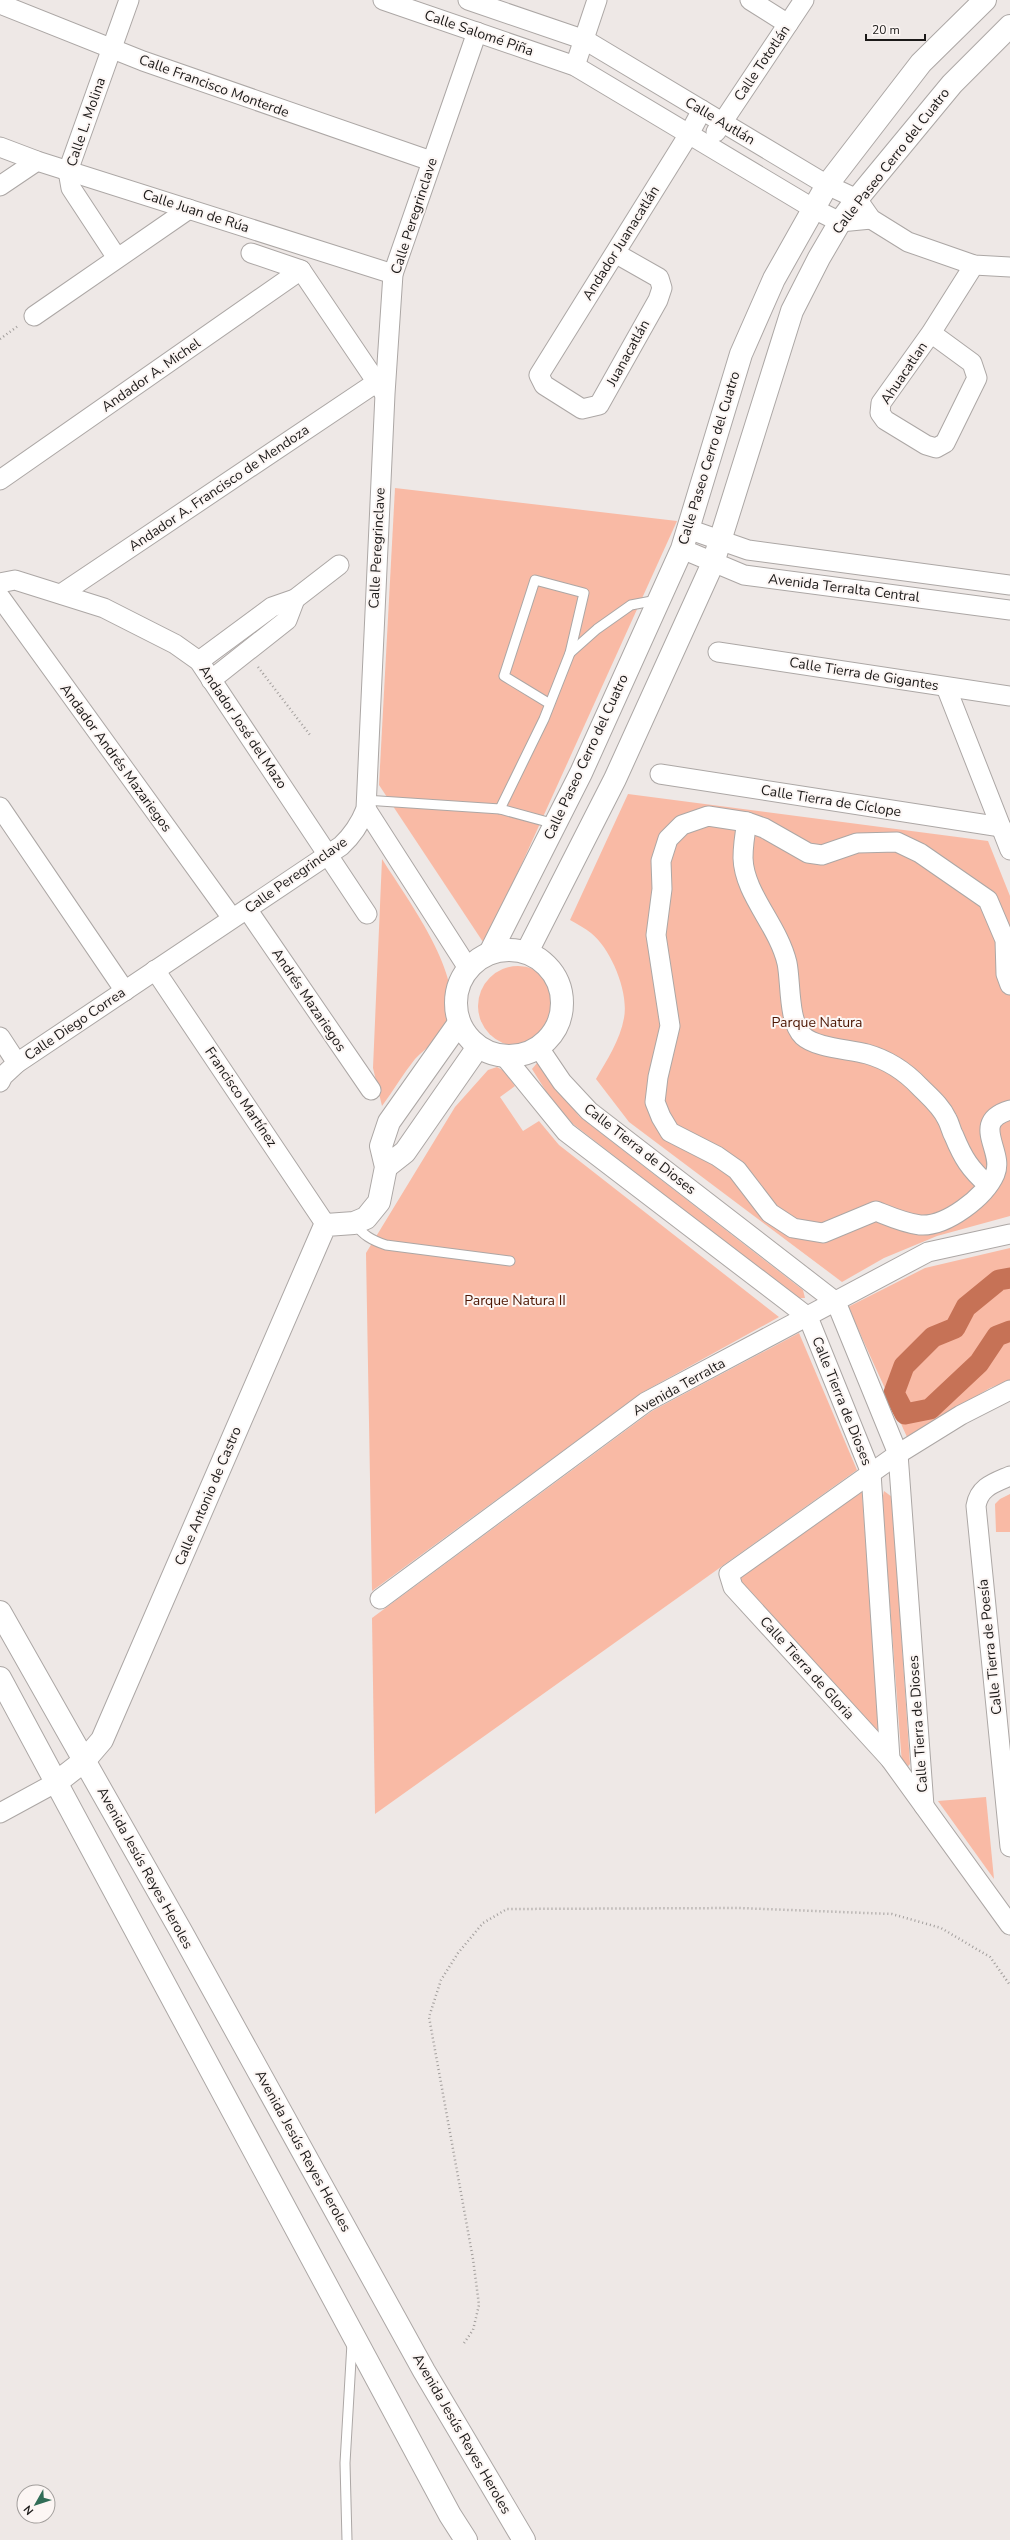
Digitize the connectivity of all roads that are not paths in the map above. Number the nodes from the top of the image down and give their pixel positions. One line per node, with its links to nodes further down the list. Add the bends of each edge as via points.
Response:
1 (129, 0): 13 (street, Calle L. Molina)
2 (383, 0): 11 (street, Calle Salomé Piña)
3 (468, 0): 12 (street, Calle Salomé Piña)
4 (597, 0): 12 (street)
5 (750, 0): 9 (street)
6 (804, 0): 9 (street, Calle Tototlán)
7 (985, 0): 23 (street, Calle Paseo Cerro del Cuatro, via 920,63)
8 (0, 4): 13 (street, Calle Francisco Monterde)
9 (788, 24): 16 (street, Calle Tototlán)
10 (1010, 26): 25 (street, Calle Paseo Cerro del Cuatro, via 952,84)
11 (477, 32): 14 (street, Calle Salomé Piña); 21 (street, Calle Peregrinclave)
12 (585, 40): 14 (street); 15 (street, Calle Autlán)
13 (112, 48): 21 (street, Calle Francisco Monterde); 22 (street, Calle L. Molina)
14 (575, 66): 17 (street, Calle Autlán)
15 (702, 110): 16 (street, Calle Autlán); 17 (street, Andador Juanacatlán)
16 (722, 122): 18 (street, Calle Tototlán); 23 (street, Calle Autlán)
17 (689, 134): 18 (street, Calle Autlán); 31 (street, Andador Juanacatlán)
18 (707, 145): 27 (street, Calle Autlán)
19 (0, 147): 20 (street, Calle Juan de Rúa)
20 (37, 161): 22 (street, Calle Juan de Rúa); 24 (street)
21 (431, 161): 36 (street, Calle Peregrinclave)
22 (68, 171): 26 (street, Calle Juan de Rúa); 32 (street, Calle L. Molina, via 71,188)
23 (827, 185): 25 (street, Calle Autlán); 27 (street, Calle Paseo Cerro del Cuatro)
24 (0, 186)
25 (857, 199): 28 (street); 29 (street, Calle Paseo Cerro del Cuatro)
26 (189, 209): 32 (street); 36 (street, Calle Juan de Rúa)
27 (814, 209): 29 (street, Calle Autlán); 42 (street, Calle Paseo Cerro del Cuatro, via 774,279 741,354)
28 (871, 219): 29 (street); 33 (street, via 908,242)
29 (840, 222): 43 (street, Calle Paseo Cerro del Cuatro, via 792,311)
30 (251, 253): 35 (street)
31 (615, 253): 39 (street, Andador Juanacatlán); 39 (street, Juanacatlán, via 659,278 662,288 658,300 599,405 582,409 544,385)
32 (117, 258): 37 (street)
33 (974, 265): 34 (street); 38 (street, Ahuacatlan)
34 (1010, 267)
35 (301, 270): 40 (street); 41 (street, Andador A. Michel)
36 (393, 274): 40 (street, Calle Peregrinclave)
37 (34, 316)
38 (931, 333): 38 (street, Ahuacatlan, via 881,402 880,413 885,420 926,445 936,448 945,443 977,378 972,363)
39 (539, 375)
40 (381, 388): 48 (street, Andador A. Francisco de Mendoza); 63 (street, Calle Peregrinclave)
41 (0, 480)
42 (685, 539): 43 (street, Avenida Terralta Central); 44 (street, Avenida Terralta Central); 51 (street, Calle Paseo Cerro del Cuatro)
43 (720, 541): 44 (street, Calle Paseo Cerro del Cuatro); 47 (street, Avenida Terralta Central, via 748,550)
44 (713, 563): 52 (street, Avenida Terralta Central, via 744,575); 62 (street, Calle Paseo Cerro del Cuatro)
45 (339, 565): 50 (street)
46 (0, 583): 48 (street, Andador José del Mazo, via 15,580)
47 (1010, 585)
48 (61, 594): 55 (street, Andador José del Mazo, via 104,608 175,644)
49 (0, 597): 71 (street, Andador Andrés Mazariegos)
50 (295, 599): 55 (street, via 272,608); 56 (street, via 287,620)
51 (660, 599): 54 (lane, via 630,605); 60 (street, Calle Paseo Cerro del Cuatro)
52 (1010, 610)
53 (718, 652): 57 (street, Calle Tierra de Gigantes)
54 (570, 653): 59 (lane); 59 (lane, via 584,593 535,580 504,676)
55 (198, 661): 56 (street, Andador José del Mazo)
56 (211, 680): 70 (street, Andador José del Mazo)
57 (946, 687): 58 (street, Calle Tierra de Gigantes); 68 (street)
58 (1010, 696)
59 (550, 704): 65 (lane)
60 (581, 773): 62 (street); 67 (street, Calle Paseo Cerro del Cuatro)
61 (660, 774): 68 (street, Calle Tierra de Cíclope)
62 (615, 779): 73 (street, Calle Paseo Cerro del Cuatro)
63 (366, 804): 65 (lane); 70 (street, Calle Peregrinclave, via 354,834); 75 (street)
64 (0, 807): 78 (street)
65 (500, 809): 67 (lane)
66 (747, 822): 77 (street, via 764,828 808,854 822,855 858,843 873,841 897,842 920,853 988,900 1005,940 1006,974); 89 (street, via 743,858 745,873 751,890 780,938 797,1028 803,1036 814,1042 867,1054 906,1072 936,1103 948,1120 962,1155 971,1169); 89 (street, via 708,816 690,821 675,831 663,850 662,889 656,935 670,1026 655,1102 670,1132 738,1170 770,1213 793,1228 812,1233 823,1233 876,1211 903,1222 922,1225 949,1217 972,1204)
67 (555, 824): 74 (street, Calle Paseo Cerro del Cuatro)
68 (1001, 827): 69 (street)
69 (1010, 850)
70 (328, 855): 71 (street, Calle Peregrinclave); 72 (street, Andador José del Mazo)
71 (239, 914): 76 (street, Calle Peregrinclave); 86 (street, Andrés Mazariegos)
72 (367, 914)
73 (527, 952): 74 (street, via 508,949); 82 (street, via 544,963 557,978 563,997 562,1016 554,1034)
74 (490, 953): 75 (street)
75 (468, 968): 79 (street, via 458,985 456,1004)
76 (156, 970): 78 (street, Calle Diego Correa); 91 (street, Francisco Martínez)
77 (1010, 985)
78 (125, 991): 84 (street, Calle Diego Correa)
79 (459, 1023): 81 (street, via 467,1037); 88 (street, via 389,1122 381,1146)
80 (0, 1037): 84 (street)
81 (478, 1047): 83 (street, via 491,1054); 88 (street, via 405,1152)
82 (539, 1048): 83 (street, via 523,1055); 94 (street, Calle Tierra de Dioses, via 562,1082 589,1111)
83 (505, 1057): 95 (street, via 566,1132)
84 (17, 1063): 85 (street, Calle Diego Correa)
85 (0, 1082)
86 (371, 1090)
87 (1010, 1110): 89 (street, via 1000,1113 992,1123 989,1133 998,1163)
88 (386, 1166): 90 (street, via 378,1202 366,1218)
89 (988, 1185)
90 (354, 1223): 91 (street); 93 (lane, via 362,1234 372,1241)
91 (326, 1225): 104 (street, Calle Antonio de Castro, via 102,1740)
92 (1010, 1234): 94 (street, Avenida Terralta, via 928,1252)
93 (510, 1261)
94 (836, 1302): 95 (street, Avenida Terralta); 97 (street, Calle Tierra de Dioses)
95 (808, 1317): 98 (street, Calle Tierra de Dioses); 100 (street, Avenida Terralta, via 646,1402)
96 (1010, 1390): 97 (street, via 961,1415)
97 (898, 1454): 98 (street); 106 (street, Calle Tierra de Dioses)
98 (871, 1473): 103 (street, Calle Tierra de Dioses); 103 (street, Calle Tierra de Gloria, via 729,1574 733,1587)
99 (1010, 1476): 108 (street, Calle Tierra de Poesía, via 989,1485 978,1495 977,1514)
100 (380, 1599)
101 (0, 1612): 104 (street, Avenida Jesús Reyes Heroles)
102 (0, 1678): 105 (street)
103 (890, 1759): 106 (street, Calle Tierra de Dioses)
104 (84, 1761): 105 (street, Calle Antonio de Castro); 113 (street, Avenida Jesús Reyes Heroles, via 424,2371)
105 (57, 1782): 107 (street, Calle Antonio de Castro); 110 (street)
106 (924, 1806): 109 (street)
107 (0, 1813)
108 (1010, 1847)
109 (1008, 1920)
110 (353, 2334): 111 (lane, via 345,2463); 112 (street)
111 (347, 2540)
112 (466, 2540)
113 (524, 2540)

